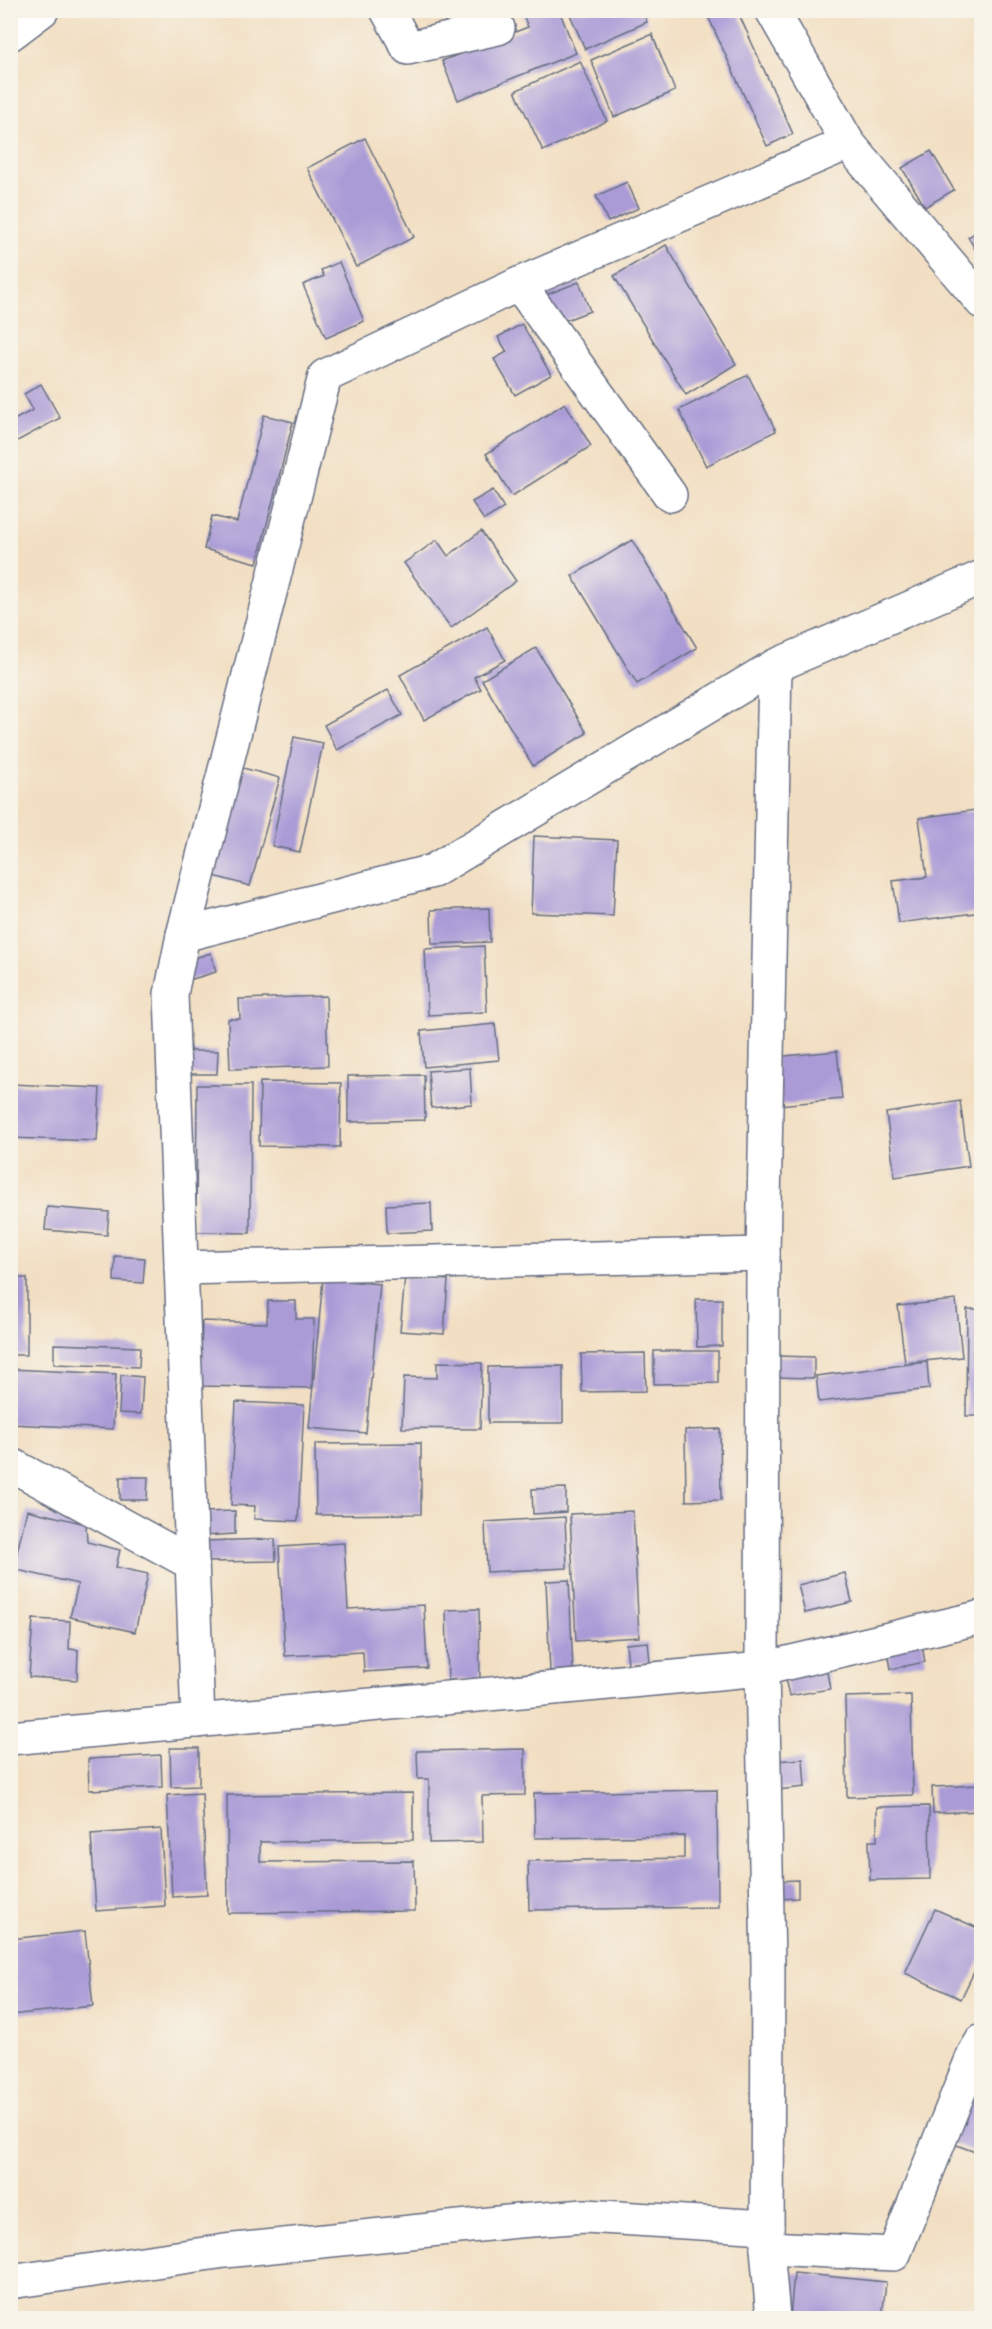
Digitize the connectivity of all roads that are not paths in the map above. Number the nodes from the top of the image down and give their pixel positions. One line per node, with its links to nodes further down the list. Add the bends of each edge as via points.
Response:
1 (42, 10): 5 (street)
2 (387, 10): 4 (street, via 408,48)
3 (772, 10): 6 (street)
4 (498, 28)
5 (10, 34)
6 (848, 143): 7 (street); 8 (street)
7 (519, 284): 9 (street); 12 (street, via 325,376)
8 (981, 302)
9 (670, 495)
10 (981, 577): 11 (street)
11 (775, 666): 12 (street, via 434,871); 13 (street)
12 (183, 934): 14 (street, via 171,994)
13 (763, 1254): 14 (street); 18 (street)
14 (181, 1268): 16 (street)
15 (10, 1464): 16 (street)
16 (191, 1563): 19 (street)
17 (981, 1617): 18 (street)
18 (762, 1669): 19 (street); 22 (street, via 768,1964)
19 (198, 1721): 20 (street)
20 (10, 1738)
21 (981, 2041): 22 (street, via 894,2254)
22 (767, 2237): 23 (street, via 585,2216 225,2251); 24 (street)
23 (10, 2282)
24 (773, 2319)

